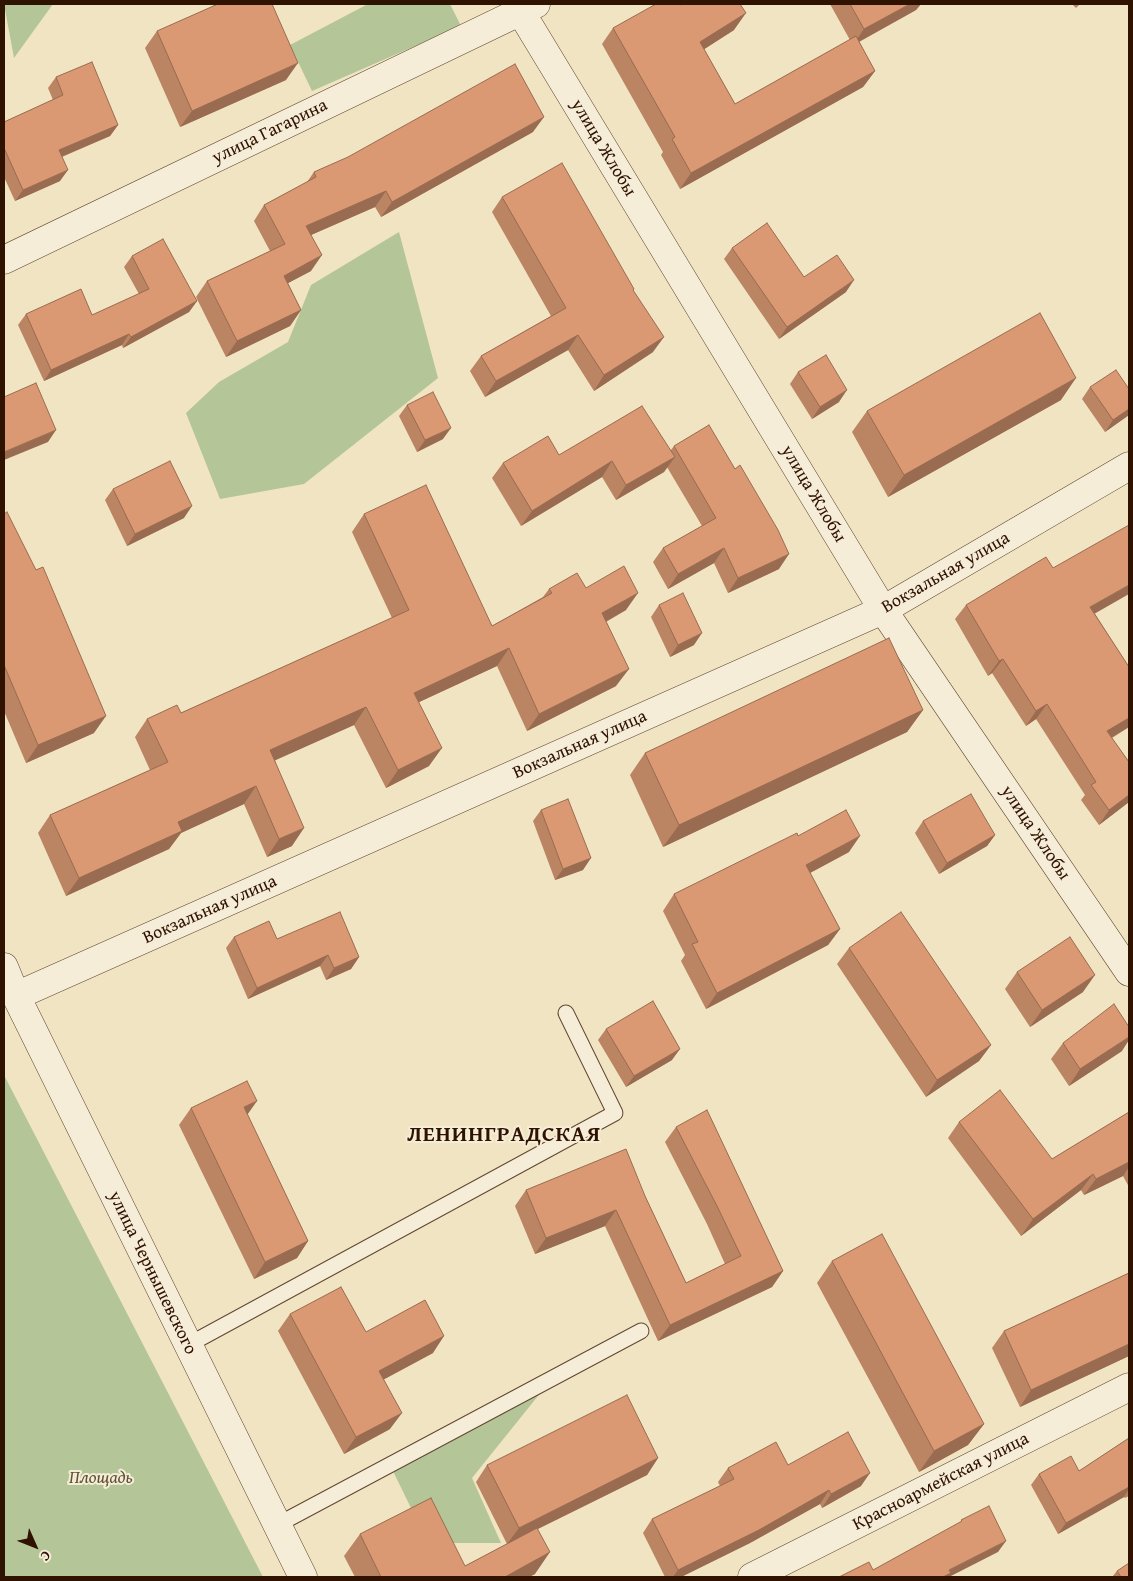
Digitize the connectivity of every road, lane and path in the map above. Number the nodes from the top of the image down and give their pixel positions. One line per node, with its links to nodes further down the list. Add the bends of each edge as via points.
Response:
1 (524, 6): 2 (street, улица Гагарина); 4 (street, улица Жлобы)
2 (4, 260)
3 (1129, 466): 4 (street, Вокзальная улица)
4 (883, 610): 6 (street, улица Жлобы); 7 (street, Вокзальная улица)
5 (4, 966): 7 (street, улица Чернышевского)
6 (1129, 972)
7 (16, 996): 10 (street, улица Чернышевского)
8 (566, 1013): 10 (lane, via 615,1113)
9 (641, 1331): 12 (lane)
10 (188, 1345): 12 (street, улица Чернышевского)
11 (1129, 1387): 14 (street, Красноармейская улица)
12 (277, 1525): 13 (street, улица Чернышевского)
13 (303, 1577)
14 (752, 1577)

